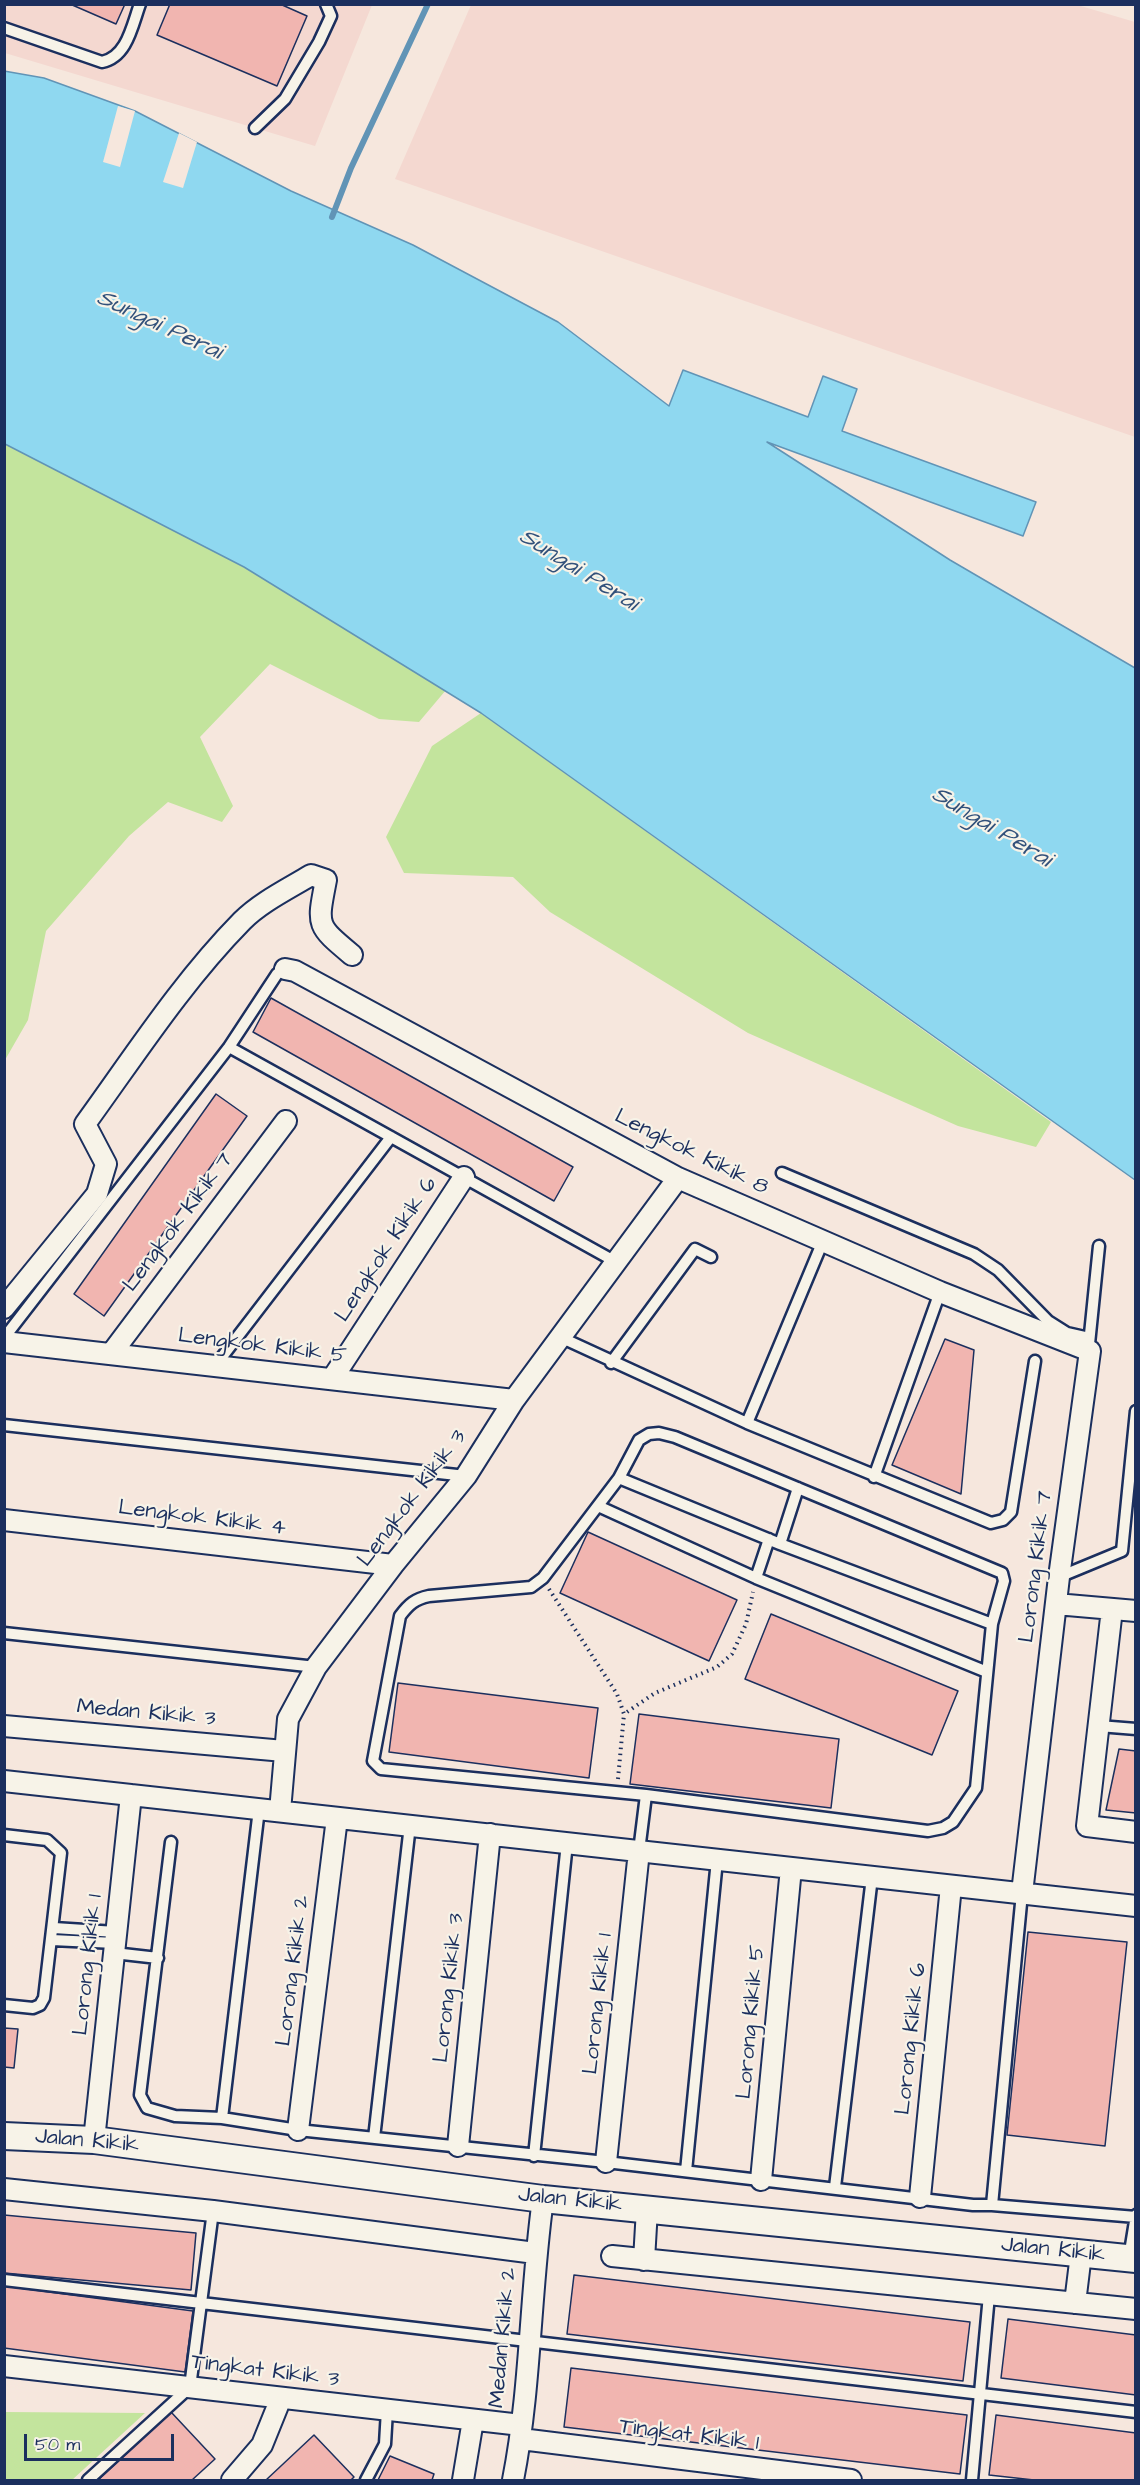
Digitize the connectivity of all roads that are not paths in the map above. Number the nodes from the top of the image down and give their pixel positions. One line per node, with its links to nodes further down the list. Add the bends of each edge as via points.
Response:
1 (140, 4): 3 (lane, via 124,47 112,60 102,62)
2 (326, 4): 4 (lane, via 331,16 319,42 285,99)
3 (4, 28)
4 (255, 128)
5 (352, 955): 18 (street, via 324,932 319,916 326,880 311,875 243,920 174,1001 86,1124 106,1164 97,1194)
6 (285, 969): 7 (lane, via 277,974); 12 (street, Lengkok Kikik 8)
7 (228, 1047): 9 (lane); 20 (lane)
8 (286, 1120): 22 (street, Lengkok Kikik 7)
9 (391, 1137): 11 (lane); 25 (lane)
10 (782, 1173): 21 (lane, via 974,1254 998,1270 1048,1321)
11 (464, 1177): 16 (lane); 26 (street, Lengkok Kikik 6)
12 (678, 1178): 13 (street, Lengkok Kikik 8); 16 (street, Lengkok Kikik 3)
13 (823, 1241): 17 (street, Lengkok Kikik 8); 29 (lane)
14 (1099, 1246): 21 (lane, Lorong Kikik 7)
15 (711, 1257): 24 (lane, via 695,1249)
16 (616, 1262): 19 (street, Lengkok Kikik 3)
17 (940, 1292): 21 (street, Lengkok Kikik 8); 32 (lane)
18 (4, 1308)
19 (560, 1337): 24 (lane); 27 (street, Lengkok Kikik 3)
20 (4, 1340): 22 (street, Lengkok Kikik 5)
21 (1089, 1344): 40 (street, Lorong Kikik 7)
22 (111, 1354): 25 (street, Lengkok Kikik 5)
23 (1035, 1361): 32 (lane, via 1011,1512 1003,1520 991,1523)
24 (611, 1363): 29 (lane)
25 (215, 1366): 26 (street, Lengkok Kikik 5)
26 (332, 1379): 27 (street, Lengkok Kikik 5)
27 (514, 1400): 31 (street, Lengkok Kikik 3)
28 (1136, 1411): 40 (lane, via 1122,1551)
29 (747, 1423): 32 (lane)
30 (4, 1425): 31 (lane)
31 (466, 1476): 39 (street, Lengkok Kikik 3)
32 (874, 1477)
33 (619, 1478): 34 (lane, via 639,1440 659,1433); 35 (lane); 37 (lane)
34 (798, 1488): 38 (lane); 45 (lane, via 1002,1573 1004,1581)
35 (598, 1506): 41 (lane); 55 (lane, via 543,1578 531,1587 429,1596 415,1599 407,1607 400,1616 373,1761 381,1769)
36 (4, 1520): 39 (street, Lengkok Kikik 4)
37 (769, 1539): 38 (lane); 41 (lane)
38 (780, 1544): 45 (lane)
39 (393, 1565): 47 (street, Lengkok Kikik 3)
40 (1059, 1577): 42 (street, Lorong Kikik 7)
41 (756, 1578): 48 (lane)
42 (1056, 1604): 43 (street); 70 (street, Lorong Kikik 7)
43 (1112, 1610): 44 (street); 50 (street)
44 (1136, 1611)
45 (992, 1624): 48 (lane)
46 (4, 1633): 47 (lane)
47 (316, 1667): 52 (street, Lengkok Kikik 3, via 288,1719)
48 (987, 1672): 55 (lane, via 976,1788 964,1810 943,1828 928,1831)
49 (4, 1726): 52 (street, Medan Kikik 3)
50 (1099, 1726): 51 (lane); 60 (street, via 1087,1826)
51 (1136, 1729)
52 (284, 1751): 57 (street, Lengkok Kikik 3)
53 (4, 1781): 54 (street)
54 (131, 1795): 56 (street); 74 (street, Lorong Kikik 1)
55 (646, 1796): 65 (lane)
56 (259, 1809): 57 (street); 77 (lane)
57 (280, 1811): 58 (street)
58 (337, 1818): 59 (street); 78 (street, Lorong Kikik 2)
59 (410, 1826): 61 (street); 80 (lane)
60 (1136, 1832)
61 (490, 1834): 64 (street); 82 (street, Lorong Kikik 3)
62 (4, 1835): 72 (lane, via 47,1840 61,1853)
63 (171, 1842): 75 (lane)
64 (567, 1843): 65 (street); 83 (lane)
65 (639, 1851): 66 (street); 84 (street, Lorong Kikik 1)
66 (717, 1860): 67 (street); 85 (lane)
67 (791, 1868): 68 (street); 86 (street, Lorong Kikik 5)
68 (872, 1877): 69 (street); 87 (lane)
69 (951, 1886): 70 (street); 89 (street, Lorong Kikik 6)
70 (1022, 1893): 71 (street); 91 (lane)
71 (1136, 1906)
72 (54, 1928): 73 (lane); 74 (lane)
73 (52, 1940): 74 (lane); 76 (lane, via 40,2005)
74 (115, 1943): 75 (lane); 81 (street, Lorong Kikik 1)
75 (158, 1958): 77 (lane, via 140,2095 147,2108 175,2116)
76 (4, 2005)
77 (222, 2118): 78 (lane)
78 (298, 2130): 80 (lane)
79 (4, 2136): 81 (street, Jalan Kikik)
80 (374, 2138): 82 (lane)
81 (94, 2140): 90 (street, Jalan Kikik)
82 (458, 2146): 83 (lane)
83 (534, 2156): 84 (lane)
84 (606, 2162): 85 (lane)
85 (686, 2171): 86 (lane)
86 (762, 2180): 87 (lane)
87 (835, 2187): 89 (lane)
88 (4, 2189): 93 (street)
89 (920, 2197): 91 (lane)
90 (543, 2199): 92 (street, Jalan Kikik); 95 (street, Medan Kikik 2)
91 (992, 2205): 94 (lane)
92 (647, 2209): 96 (street, Jalan Kikik); 99 (street)
93 (213, 2211): 95 (street); 103 (lane)
94 (1135, 2216): 98 (lane)
95 (535, 2253): 105 (street, Medan Kikik 2)
96 (1081, 2254): 98 (street, Jalan Kikik); 102 (street)
97 (612, 2256): 99 (street)
98 (1132, 2259)
99 (644, 2260): 101 (street)
100 (4, 2280): 103 (lane)
101 (989, 2295): 102 (street); 108 (lane)
102 (1075, 2303): 104 (street)
103 (201, 2304): 105 (lane); 107 (lane)
104 (1136, 2309)
105 (528, 2339): 108 (lane); 113 (street, Medan Kikik 2)
106 (4, 2366): 107 (street, Tingkat Kikik 3)
107 (190, 2387): 109 (street, Tingkat Kikik 3); 114 (lane)
108 (981, 2395): 111 (lane); 120 (lane)
109 (281, 2398): 110 (street, Tingkat Kikik 3); 115 (street, via 262,2445)
110 (387, 2410): 112 (street, Tingkat Kikik 3); 116 (lane, via 385,2444)
111 (1136, 2412)
112 (473, 2420): 113 (street, Tingkat Kikik 3); 117 (street, Medan Kikik 2)
113 (521, 2432): 118 (street, Medan Kikik 2); 119 (street, Tingkat Kikik 1)
114 (88, 2481)
115 (232, 2481)
116 (366, 2481)
117 (463, 2481)
118 (513, 2481)
119 (851, 2481)
120 (972, 2481)

